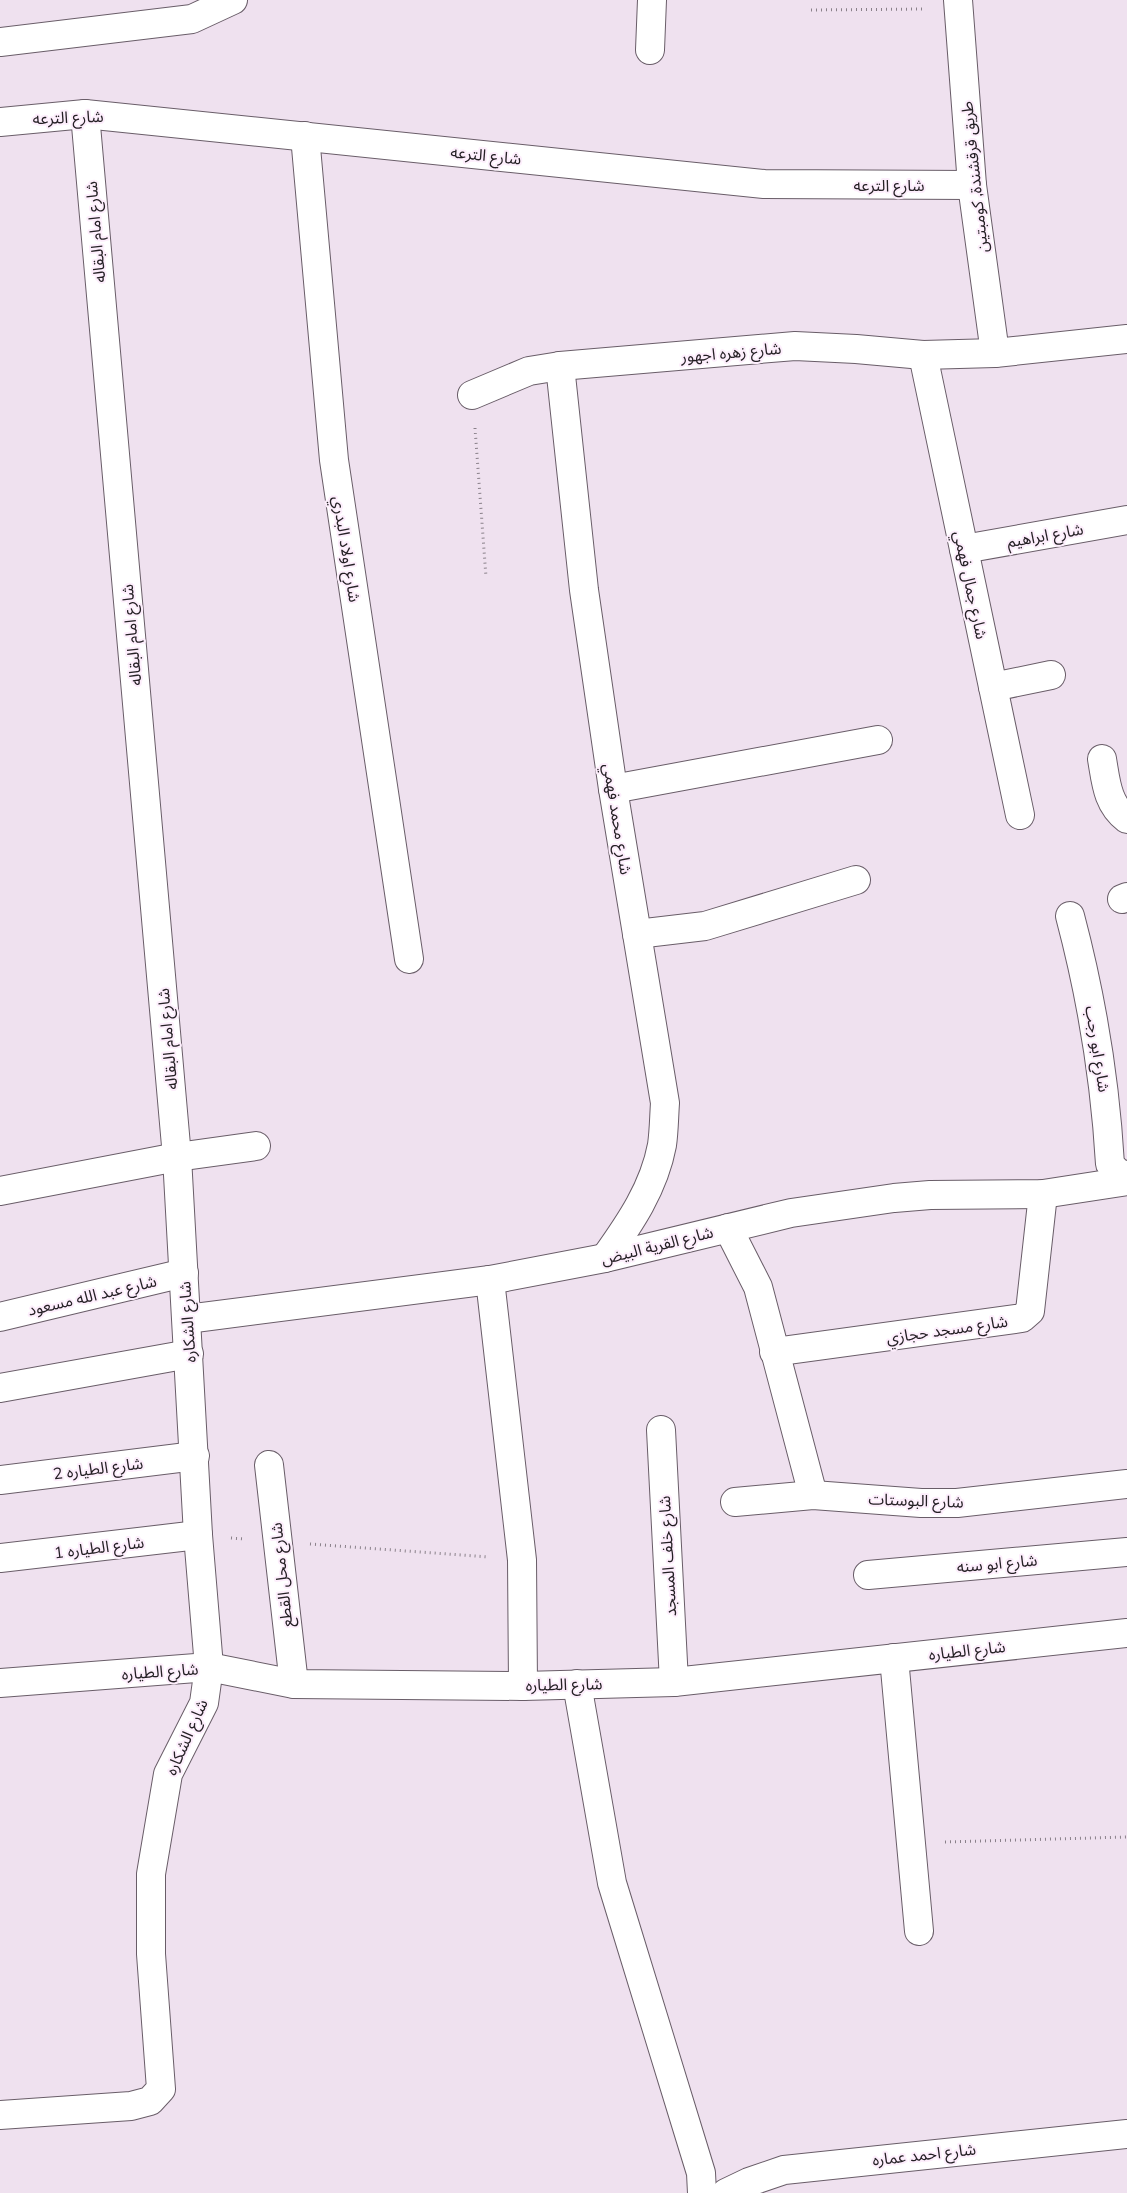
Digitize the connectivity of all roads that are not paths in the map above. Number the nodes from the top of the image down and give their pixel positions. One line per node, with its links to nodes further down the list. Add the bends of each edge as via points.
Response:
1 (233, 0): 4 (street, via 192,19)
2 (652, 0): 5 (street)
3 (958, 4): 9 (street, طريق قرقشندة, كومبتين)
4 (0, 42)
5 (650, 50)
6 (85, 114): 7 (street, شارع الترعه); 8 (street, شارع الترعه); 29 (street, شارع امام البقاله)
7 (0, 122)
8 (305, 136): 9 (street, شارع الترعه, via 764,184); 27 (street, شارع اولاد البدري, via 334,460)
9 (972, 185): 11 (street, طريق قرقشندة, كومبتين)
10 (1127, 339): 11 (street, شارع زهره اجهور)
11 (996, 353): 12 (street, شارع زهره اجهور)
12 (923, 355): 13 (street, شارع زهره اجهور, via 795,346); 16 (street, شارع جمال فهمي)
13 (560, 366): 14 (street, شارع زهره اجهور, via 529,371); 21 (street, شارع محمد فهمي, via 584,590)
14 (472, 395)
15 (1127, 520): 16 (street, شارع ابراهيم)
16 (964, 549): 18 (street, شارع جمال فهمي)
17 (1051, 675): 18 (street)
18 (993, 687): 22 (street, شارع جمال فهمي)
19 (878, 740): 21 (street)
20 (1102, 759): 23 (street, via 1110,799)
21 (613, 789): 26 (street, شارع محمد فهمي)
22 (1020, 815)
23 (1127, 819)
24 (856, 880): 26 (street, via 705,926)
25 (1070, 916): 30 (street, شارع ابو رجب, via 1086,974 1097,1034 1106,1098 1110,1164)
26 (637, 934): 35 (street, شارع محمد فهمي, via 665,1103 662,1146 650,1187 629,1225)
27 (409, 959)
28 (256, 1146): 29 (street)
29 (177, 1157): 32 (street); 36 (street, شارع الشكاره)
30 (1127, 1176)
31 (1127, 1181): 33 (street, شارع القرية البيض)
32 (0, 1191)
33 (1043, 1194): 34 (street, شارع القرية البيض, via 930,1194 791,1213); 40 (street, شارع مسجد حجازي, via 1030,1311 1022,1318)
34 (728, 1228): 35 (street, شارع القرية البيض); 40 (street, via 758,1287)
35 (605, 1258): 37 (street, شارع القرية البيض)
36 (184, 1273): 38 (street, شارع عبد الله مسعود); 39 (street, شارع الشكاره)
37 (490, 1280): 39 (street, شارع القرية البيض); 61 (street, via 522,1560)
38 (0, 1317)
39 (187, 1319): 41 (street, شارع الشكاره)
40 (774, 1352): 48 (street)
41 (189, 1354): 42 (street); 44 (street, شارع الشكاره)
42 (0, 1388)
43 (661, 1430): 57 (street, شارع خلف المسجد)
44 (195, 1456): 46 (street, شارع الطياره 2); 50 (street, شارع الشكاره)
45 (269, 1465): 59 (street, شارع محل القطع)
46 (0, 1480)
47 (1127, 1484): 48 (street, شارع البوستات, via 957,1503)
48 (813, 1495): 49 (street, شارع البوستات)
49 (735, 1502)
50 (198, 1535): 52 (street, شارع الطياره 1); 56 (street, شارع الشكاره)
51 (1127, 1552): 53 (street, شارع ابو سنه)
52 (0, 1558)
53 (868, 1575)
54 (1127, 1634): 55 (street, شارع الطياره)
55 (894, 1658): 57 (street, شارع الطياره); 62 (street)
56 (208, 1667): 58 (street, شارع الطياره); 59 (street, شارع الطياره); 63 (street, شارع الشكاره, via 204,1703 168,1774 151,1874 151,1954 161,2090 150,2101 131,2106)
57 (674, 1682): 60 (street, شارع الطياره)
58 (0, 1683)
59 (294, 1684): 61 (street, شارع الطياره)
60 (576, 1684): 61 (street, شارع الطياره); 65 (street, via 612,1883 701,2173)
61 (523, 1686)
62 (919, 1931)
63 (0, 2115)
64 (1127, 2134): 66 (street, شارع احمد عماره, via 784,2170)
65 (702, 2193)
66 (726, 2193)

